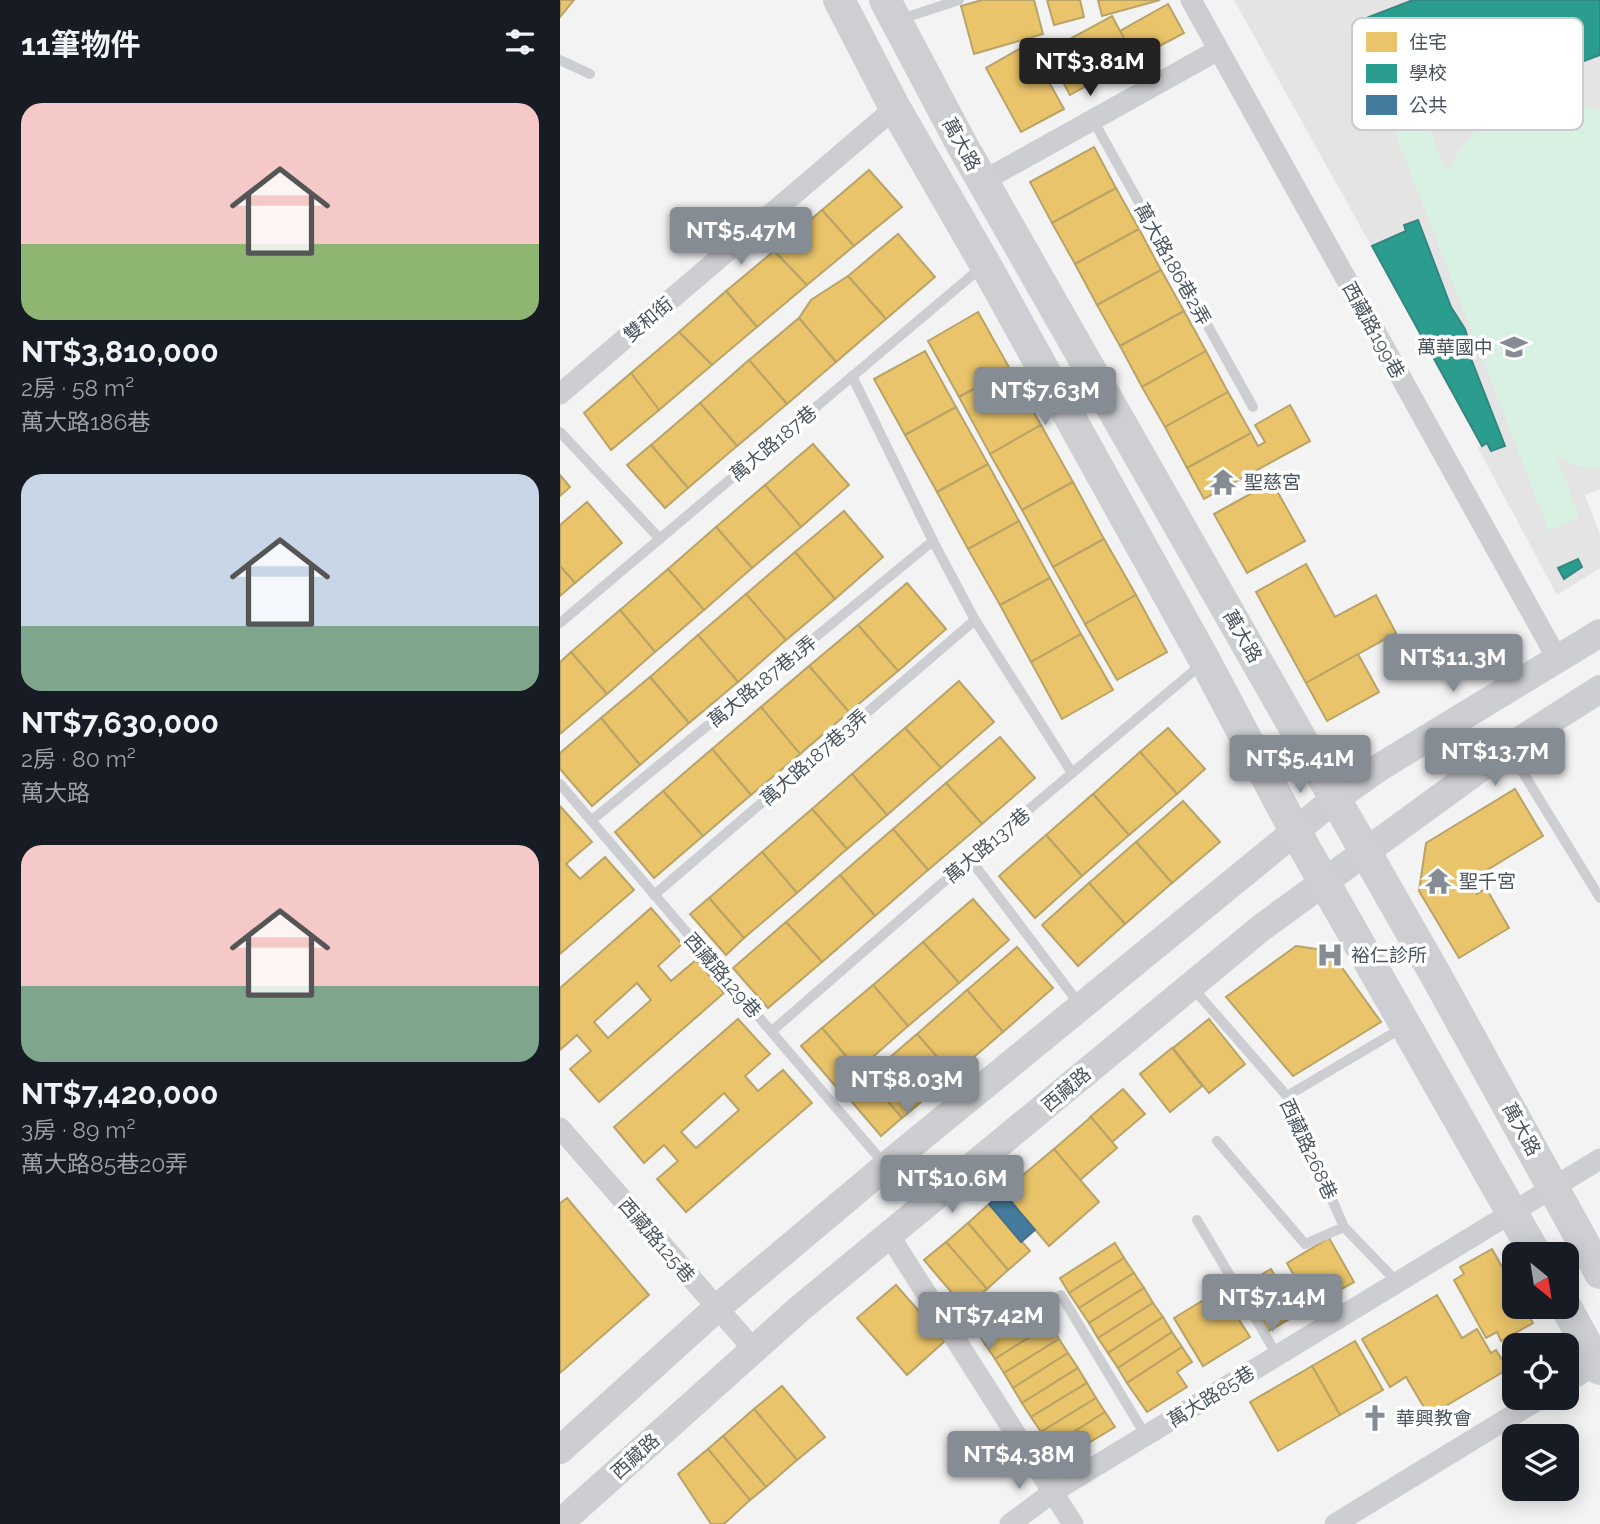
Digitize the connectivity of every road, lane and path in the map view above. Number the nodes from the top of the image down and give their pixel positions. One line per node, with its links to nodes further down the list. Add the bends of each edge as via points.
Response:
1 (839, 0): 8 (main road, 萬大路)
2 (959, 0): 4 (lane)
3 (1191, 0): 5 (street, 西藏路199巷)
4 (890, 10): 10 (main road, 萬大路)
5 (1218, 50): 9 (street); 21 (street, 西藏路199巷)
6 (560, 60): 7 (lane)
7 (590, 74)
8 (895, 108): 11 (main road, 萬大路); 13 (street, 雙和街)
9 (1093, 120): 10 (street); 14 (lane, 萬大路186巷2弄)
10 (983, 181): 27 (main road, 萬大路)
11 (985, 264): 12 (lane, 萬大路187巷); 22 (main road, 萬大路)
12 (852, 376): 16 (lane, 萬大路187巷); 17 (lane)
13 (560, 394)
14 (1253, 407)
15 (560, 432): 16 (lane)
16 (660, 539): 19 (lane, 萬大路187巷)
17 (933, 541): 18 (lane); 28 (lane, 萬大路187巷1弄)
18 (975, 620): 25 (lane); 33 (lane, 萬大路187巷3弄)
19 (560, 623)
20 (1600, 633): 21 (street)
21 (1558, 660): 27 (street, via 1380,767)
22 (1205, 661): 25 (lane, 萬大路137巷); 29 (main road, 萬大路)
23 (1600, 689): 24 (street, 西藏路)
24 (1508, 748): 30 (street, 西藏路); 34 (lane)
25 (1072, 773): 31 (lane, 萬大路137巷)
26 (560, 784): 28 (lane, 西藏路129巷)
27 (1336, 799): 29 (street); 30 (main road, 萬大路)
28 (592, 820): 33 (lane, 西藏路129巷)
29 (1295, 831): 32 (main road, 萬大路); 36 (street)
30 (1366, 852): 32 (street, 西藏路); 44 (main road, 萬大路)
31 (970, 859): 36 (lane); 38 (lane, 萬大路137巷)
32 (1325, 883): 35 (street, 西藏路); 37 (main road, 萬大路)
33 (654, 895): 38 (lane, 西藏路129巷)
34 (1600, 898)
35 (1191, 986): 39 (lane, 西藏路268巷); 48 (street, 西藏路)
36 (1080, 1006): 43 (street)
37 (1406, 1026): 39 (lane); 45 (main road, 萬大路)
38 (772, 1031): 43 (lane, 西藏路129巷)
39 (1287, 1096): 47 (lane, 西藏路268巷)
40 (560, 1128): 53 (street, 西藏路125巷)
41 (1217, 1141): 47 (lane, via 1305,1244)
42 (1600, 1159): 44 (street, 萬大路85巷)
43 (886, 1166): 53 (street)
44 (1554, 1189): 45 (street, 萬大路85巷); 50 (main road, 萬大路)
45 (1513, 1213): 49 (main road, 萬大路); 51 (street, 萬大路85巷)
46 (1196, 1220): 56 (lane)
47 (1344, 1227): 51 (lane, 西藏路268巷)
48 (889, 1235): 55 (street, 西藏路); 62 (street)
49 (1529, 1242)
50 (1598, 1265)
51 (1396, 1282): 56 (street, 萬大路85巷)
52 (1061, 1295): 60 (lane)
53 (716, 1308): 55 (street, 西藏路125巷); 61 (street)
54 (1573, 1320): 57 (main road)
55 (755, 1351): 63 (street, 西藏路)
56 (1277, 1355): 60 (street, 萬大路85巷)
57 (1599, 1366): 58 (street)
58 (1579, 1376)
59 (1521, 1410): 66 (street)
60 (1146, 1436): 62 (street, 萬大路85巷)
61 (560, 1450)
62 (1053, 1492): 64 (street, 萬大路85巷); 65 (street)
63 (560, 1523)
64 (1010, 1524)
65 (1073, 1524)
66 (1335, 1524)

